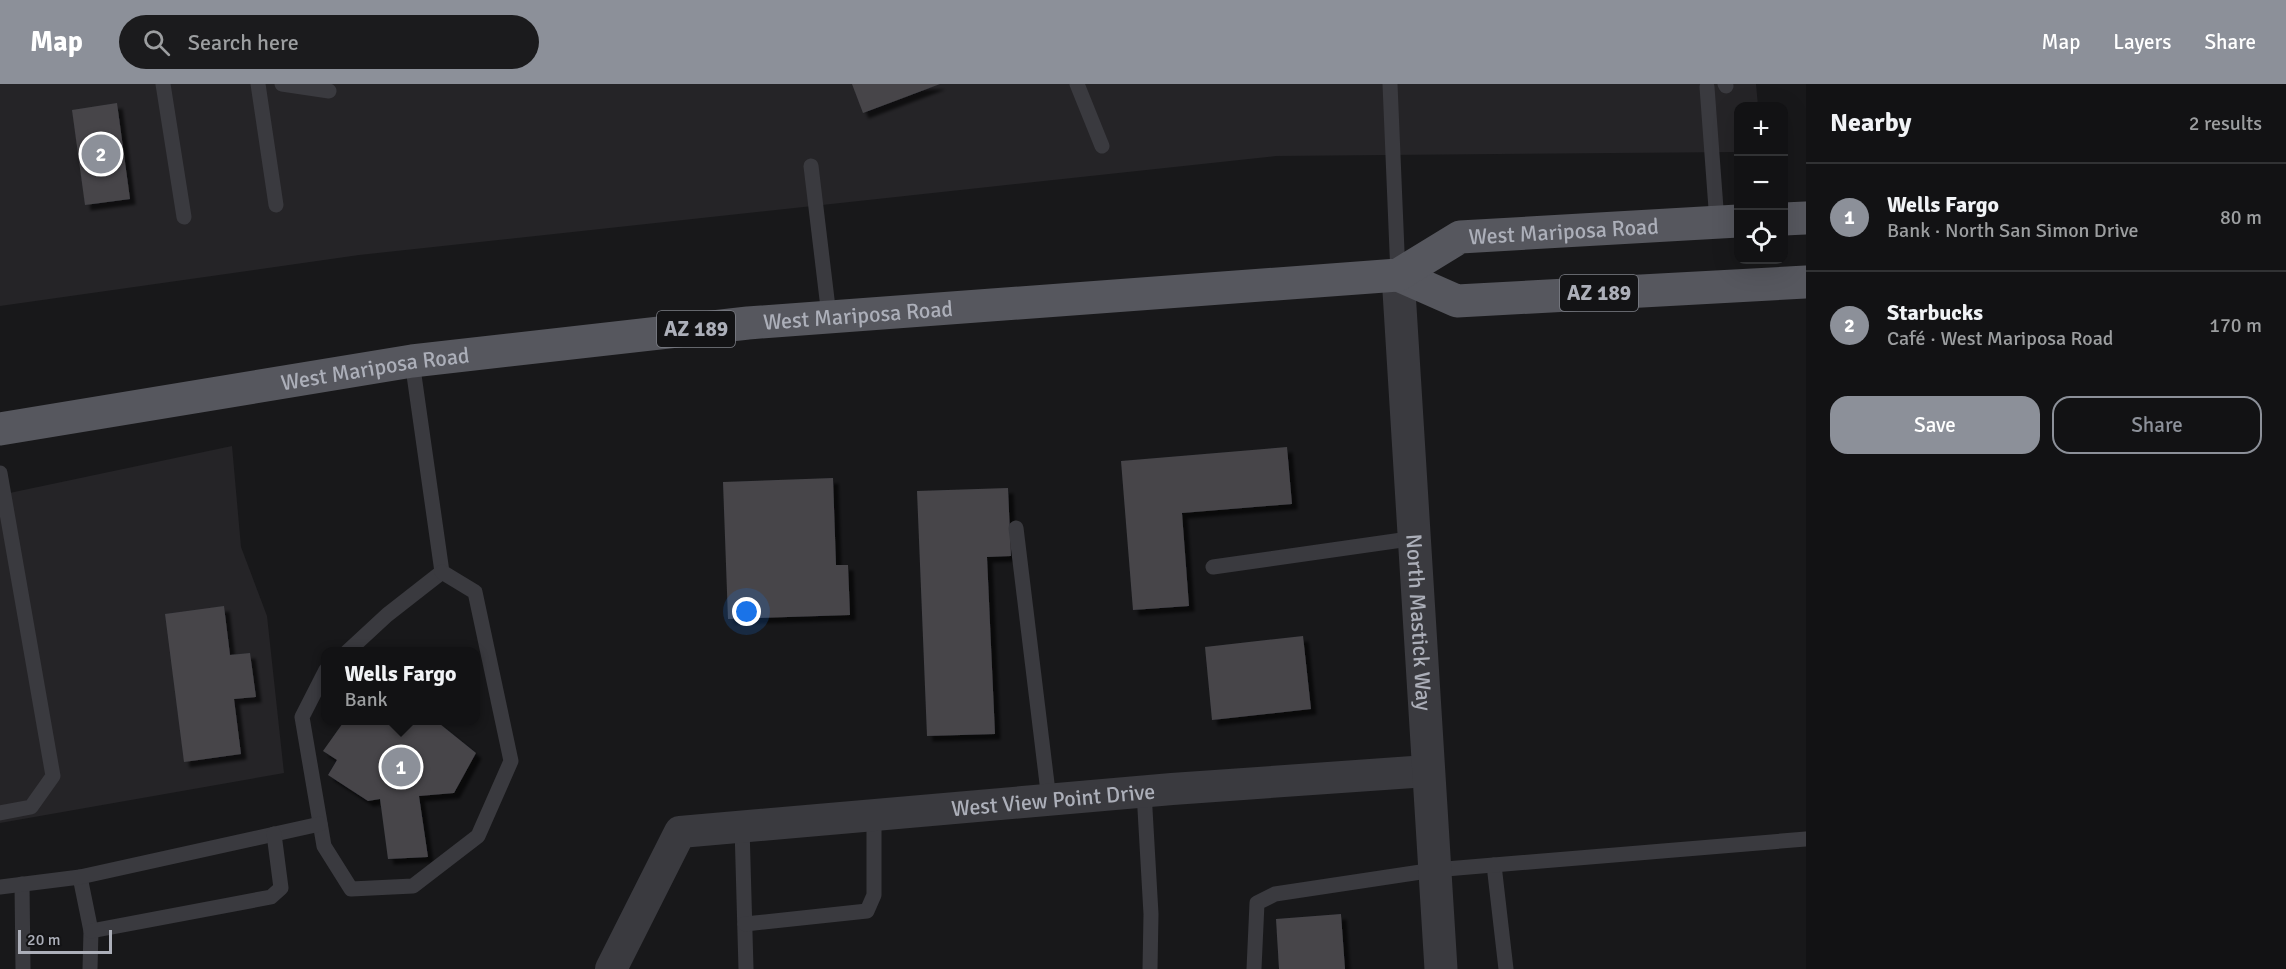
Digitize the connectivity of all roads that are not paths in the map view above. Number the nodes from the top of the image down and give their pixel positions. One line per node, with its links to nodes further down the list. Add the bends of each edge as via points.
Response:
1 (163, 84): 11 (lane)
2 (258, 84): 10 (lane)
3 (282, 84): 7 (lane)
4 (1077, 84): 8 (lane)
5 (1390, 84): 15 (lane)
6 (1707, 87): 14 (lane)
7 (329, 91)
8 (1102, 146)
9 (811, 166): 17 (lane)
10 (276, 205)
11 (184, 217)
12 (1806, 218): 13 (main road)
13 (1788, 219)
14 (1728, 222): 15 (main road, West Mariposa Road / AZ 189, via 1460,237)
15 (1398, 275): 16 (main road, West Mariposa Road / AZ 189, via 1457,301); 17 (main road, West Mariposa Road / AZ 189); 22 (street, North Mastick Way)
16 (1806, 282)
17 (829, 316): 18 (main road, West Mariposa Road / AZ 189)
18 (412, 361): 19 (main road, West Mariposa Road / AZ 189); 24 (lane)
19 (0, 429)
20 (0, 473): 30 (lane, via 53,776 31,807)
21 (1017, 528): 29 (lane)
22 (1416, 538): 23 (lane); 27 (street, North Mastick Way)
23 (1213, 567)
24 (442, 572): 25 (lane); 32 (lane, via 475,592 511,761 478,836 413,886 351,889 324,846)
25 (351, 647)
26 (321, 680): 32 (lane, via 302,717)
27 (1427, 771): 28 (street, West View Point Drive); 37 (street, North Mastick Way)
28 (1144, 792): 29 (street, West View Point Drive); 47 (lane)
29 (1049, 800): 31 (street, West View Point Drive)
30 (0, 813)
31 (874, 815): 33 (street, West View Point Drive); 41 (lane, via 874,895 867,911)
32 (320, 824): 34 (lane)
33 (742, 826): 41 (lane); 45 (street, West View Point Drive, via 680,832)
34 (274, 834): 38 (lane); 42 (lane, via 281,888 271,897)
35 (1806, 838): 36 (lane)
36 (1494, 865): 37 (lane); 50 (lane)
37 (1434, 870): 48 (lane, via 1275,894 1257,903); 49 (street, North Mastick Way)
38 (80, 877): 39 (lane); 42 (lane)
39 (22, 885): 40 (lane); 43 (lane)
40 (0, 887)
41 (745, 924): 46 (lane)
42 (91, 932): 44 (lane)
43 (23, 969)
44 (90, 969)
45 (611, 969)
46 (746, 969)
47 (1150, 969)
48 (1254, 969)
49 (1441, 969)
50 (1506, 969)

